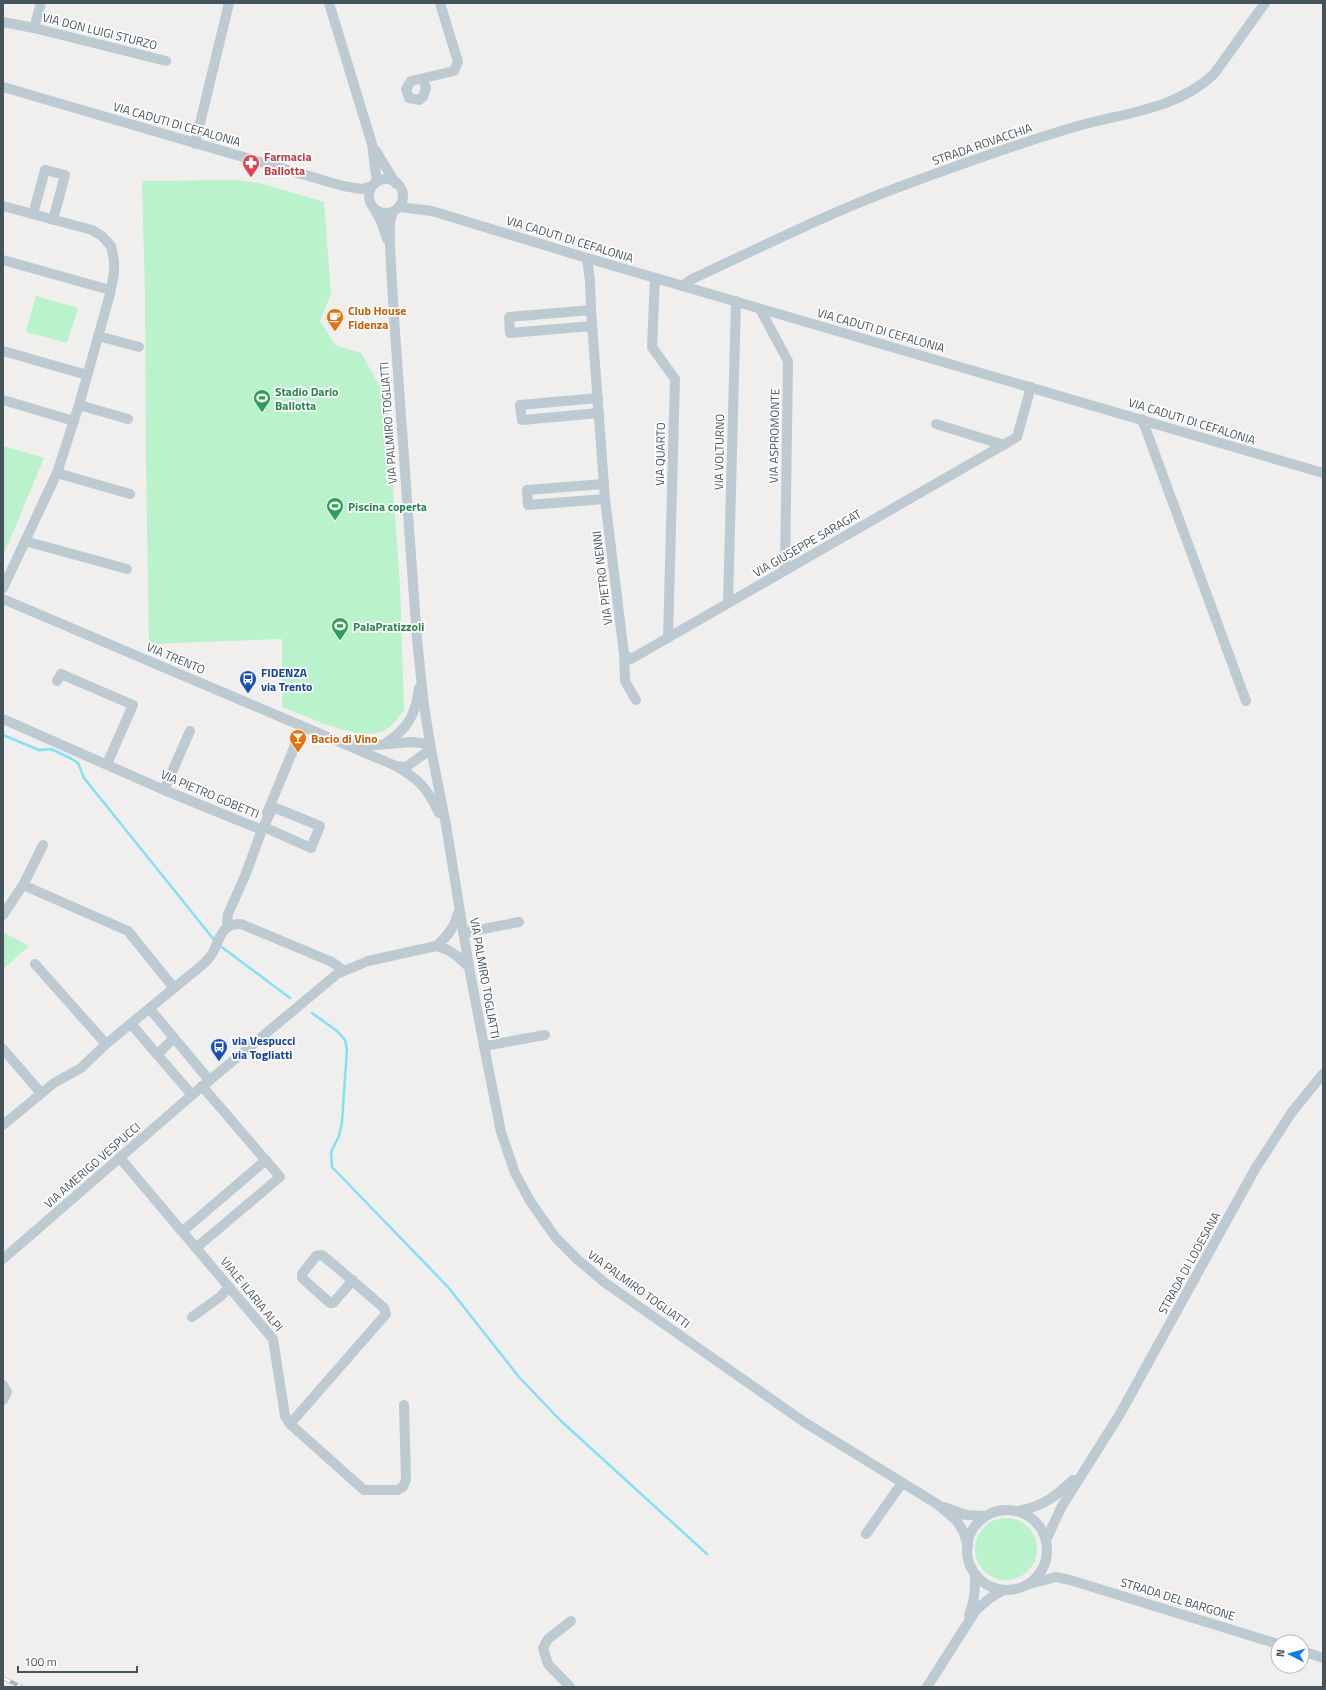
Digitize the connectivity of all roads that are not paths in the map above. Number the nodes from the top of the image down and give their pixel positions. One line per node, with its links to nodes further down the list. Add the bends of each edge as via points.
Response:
1 (41, 3): 7 (street)
2 (229, 3): 11 (street)
3 (329, 3): 12 (street)
4 (440, 3): 9 (street, via 458,62 454,71)
5 (1266, 3): 27 (street, STRADA ROVACCHIA, via 1214,74 1204,84 1178,99 1036,138 898,187 820,220 692,279)
6 (3, 22): 7 (street, VIA DON LUIGI STURZO)
7 (34, 28): 8 (street, VIA DON LUIGI STURZO)
8 (166, 61)
9 (423, 78)
10 (3, 87): 11 (street, VIA CADUTI DI CEFALONIA)
11 (195, 144): 15 (street, VIA CADUTI DI CEFALONIA)
12 (372, 144): 13 (street); 14 (street)
13 (375, 184): 14 (street, via 387,180); 15 (street, VIA CADUTI DI CEFALONIA, via 362,189); 18 (street, via 369,194)
14 (396, 184): 16 (street)
15 (343, 186): 18 (street, VIA CADUTI DI CEFALONIA, via 361,196)
16 (402, 194): 19 (street, VIA PALMIRO TOGLIATTI, via 401,203); 20 (street, VIA CADUTI DI CEFALONIA)
17 (3, 206): 21 (street)
18 (373, 207): 19 (street, via 384,213); 23 (street, VIA PALMIRO TOGLIATTI, via 381,220)
19 (396, 209): 20 (street, VIA CADUTI DI CEFALONIA); 23 (street, VIA PALMIRO TOGLIATTI, via 390,221)
20 (432, 211): 24 (street, VIA CADUTI DI CEFALONIA)
21 (33, 214): 22 (street); 22 (street, via 44,170 65,176)
22 (53, 220): 28 (street, via 92,230 102,236 110,246 114,260)
23 (390, 247): 60 (street, VIA PALMIRO TOGLIATTI)
24 (587, 258): 26 (street, VIA CADUTI DI CEFALONIA); 31 (street, VIA PIETRO NENNI)
25 (3, 260): 28 (street)
26 (655, 278): 27 (street, VIA CADUTI DI CEFALONIA); 58 (street, VIA QUARTO, via 652,347 675,379)
27 (682, 286): 29 (street, VIA CADUTI DI CEFALONIA)
28 (110, 290): 33 (street)
29 (736, 302): 30 (street, VIA CADUTI DI CEFALONIA); 57 (street, VIA VOLTURNO)
30 (760, 308): 37 (street, VIA CADUTI DI CEFALONIA); 54 (street, VIA ASPROMONTE, via 788,361)
31 (591, 310): 32 (street, VIA PIETRO NENNI); 32 (street, via 509,317 510,333)
32 (592, 326): 38 (street, VIA PIETRO NENNI)
33 (98, 336): 34 (street); 36 (street)
34 (139, 347)
35 (3, 351): 36 (street)
36 (87, 375): 40 (street)
37 (1031, 387): 43 (street, VIA CADUTI DI CEFALONIA); 46 (street, VIA GIUSEPPE SARAGAT, via 1017,437)
38 (598, 398): 41 (street, VIA PIETRO NENNI); 41 (street, via 520,405 522,420)
39 (3, 400): 44 (street)
40 (79, 405): 42 (street); 44 (street)
41 (599, 413): 49 (street, VIA PIETRO NENNI)
42 (128, 418)
43 (1142, 419): 48 (street, VIA CADUTI DI CEFALONIA); 63 (street)
44 (74, 421): 47 (street)
45 (936, 424): 46 (street)
46 (1004, 445): 54 (street, VIA GIUSEPPE SARAGAT)
47 (57, 473): 50 (street); 52 (street)
48 (1323, 473)
49 (604, 484): 51 (street, VIA PIETRO NENNI); 51 (street, via 527,490 527,495 528,505)
50 (130, 494)
51 (605, 499): 59 (street, VIA PIETRO NENNI)
52 (25, 541): 53 (street); 55 (street)
53 (127, 569)
54 (785, 570): 57 (street, VIA GIUSEPPE SARAGAT)
55 (3, 588)
56 (4, 601): 67 (street, VIA TRENTO)
57 (728, 603): 58 (street, VIA GIUSEPPE SARAGAT)
58 (668, 638): 59 (street, VIA GIUSEPPE SARAGAT, via 631,659)
59 (624, 654): 62 (street, VIA PIETRO NENNI, via 625,680)
60 (421, 675): 68 (street, VIA TRENTO, via 415,712 398,736); 69 (street, VIA PALMIRO TOGLIATTI)
61 (57, 681): 70 (street, via 61,674 133,705)
62 (636, 700)
63 (1246, 701)
64 (3, 719): 70 (street, VIA PIETRO GOBETTI)
65 (301, 731): 74 (street)
66 (190, 732): 72 (street)
67 (338, 742): 68 (street, VIA TRENTO, via 364,746); 71 (street, VIA TRENTO)
68 (383, 744): 69 (street, VIA TRENTO, via 405,742)
69 (430, 747): 71 (street, via 406,767); 73 (street, VIA PALMIRO TOGLIATTI)
70 (107, 764): 72 (street, VIA PIETRO GOBETTI)
71 (396, 766): 73 (street, VIA TRENTO, via 417,778)
72 (164, 790): 74 (street, VIA PIETRO GOBETTI)
73 (446, 825): 77 (street, VIA PALMIRO TOGLIATTI)
74 (262, 829): 74 (street, via 273,808 320,826 311,848); 80 (street, VIA PIETRO GOBETTI, via 228,914)
75 (43, 845): 76 (street)
76 (23, 884): 78 (street); 88 (street, via 128,931)
77 (459, 908): 81 (street, VIA PALMIRO TOGLIATTI); 82 (street, VIA AMERIGO VESPUCCI, via 453,928)
78 (3, 916)
79 (519, 922): 81 (street)
80 (228, 927): 87 (street, via 241,924 332,962); 88 (street, via 223,931 205,963)
81 (464, 937): 82 (street); 84 (street, via 458,947); 86 (street, VIA PALMIRO TOGLIATTI)
82 (444, 940): 83 (street, VIA AMERIGO VESPUCCI)
83 (436, 946): 84 (street); 87 (street, VIA AMERIGO VESPUCCI, via 368,961)
84 (448, 950): 86 (street)
85 (35, 964): 93 (street)
86 (469, 968): 94 (street, VIA PALMIRO TOGLIATTI)
87 (343, 970): 98 (street, VIA AMERIGO VESPUCCI)
88 (174, 988): 89 (street)
89 (150, 1009): 90 (street); 92 (street)
90 (131, 1024): 93 (street); 96 (street)
91 (545, 1035): 94 (street)
92 (174, 1038): 96 (street); 98 (street)
93 (106, 1044): 99 (street, via 81,1068)
94 (484, 1046): 115 (street, VIA PALMIRO TOGLIATTI, via 501,1132 509,1156 530,1201 556,1238 604,1282 804,1422)
95 (3, 1049): 99 (street)
96 (158, 1054): 100 (street)
97 (1323, 1074): 114 (street, STRADA DI LODESANA, via 1292,1112 1256,1169 1120,1414)
98 (206, 1083): 100 (street, VIA AMERIGO VESPUCCI); 103 (street)
99 (41, 1093): 101 (street)
100 (192, 1095): 102 (street, VIA AMERIGO VESPUCCI)
101 (3, 1124)
102 (120, 1158): 104 (street, VIALE ILARIA ALPI); 106 (street, VIA AMERIGO VESPUCCI)
103 (266, 1160): 104 (street); 105 (street, via 280,1177)
104 (183, 1231): 105 (street, VIALE ILARIA ALPI)
105 (197, 1247): 108 (street, VIALE ILARIA ALPI)
106 (5, 1254)
107 (353, 1280): 107 (street, via 322,1254 316,1256 302,1274 302,1278 330,1303 333,1303); 113 (street, via 386,1310 385,1317)
108 (229, 1287): 109 (street, via 220,1297); 113 (street, VIALE ILARIA ALPI, via 273,1339 285,1416)
109 (192, 1317)
110 (3, 1386): 111 (street, via 7,1392)
111 (3, 1400)
112 (404, 1405): 113 (street, VIALE ILARIA ALPI, via 406,1479 403,1487 397,1490 364,1490)
113 (290, 1424)
114 (1085, 1469): 117 (street, via 1053,1498); 120 (street, via 1062,1506)
115 (902, 1482): 116 (street, VIA PALMIRO TOGLIATTI); 119 (street)
116 (937, 1504): 118 (street, via 966,1515); 121 (street, via 957,1521)
117 (1019, 1511): 118 (street, via 1002,1510); 120 (street, via 1027,1514 1039,1525)
118 (985, 1516): 121 (street, via 973,1529)
119 (866, 1534)
120 (1046, 1540): 122 (street)
121 (968, 1546): 123 (street, via 969,1561)
122 (1047, 1553): 124 (street, via 1056,1573); 125 (street, via 1042,1570)
123 (976, 1574): 126 (street, via 988,1585); 128 (street, via 972,1607)
124 (1070, 1580): 125 (street, via 1056,1577); 129 (street, STRADA DEL BARGONE)
125 (1029, 1584): 126 (street, via 1017,1589)
126 (1004, 1590): 128 (street, via 976,1610)
127 (571, 1621): 132 (street, via 548,1639 543,1648 548,1664)
128 (962, 1630): 133 (street)
129 (1270, 1642)
130 (1310, 1654): 131 (street)
131 (1323, 1658)
132 (570, 1687)
133 (928, 1687)

